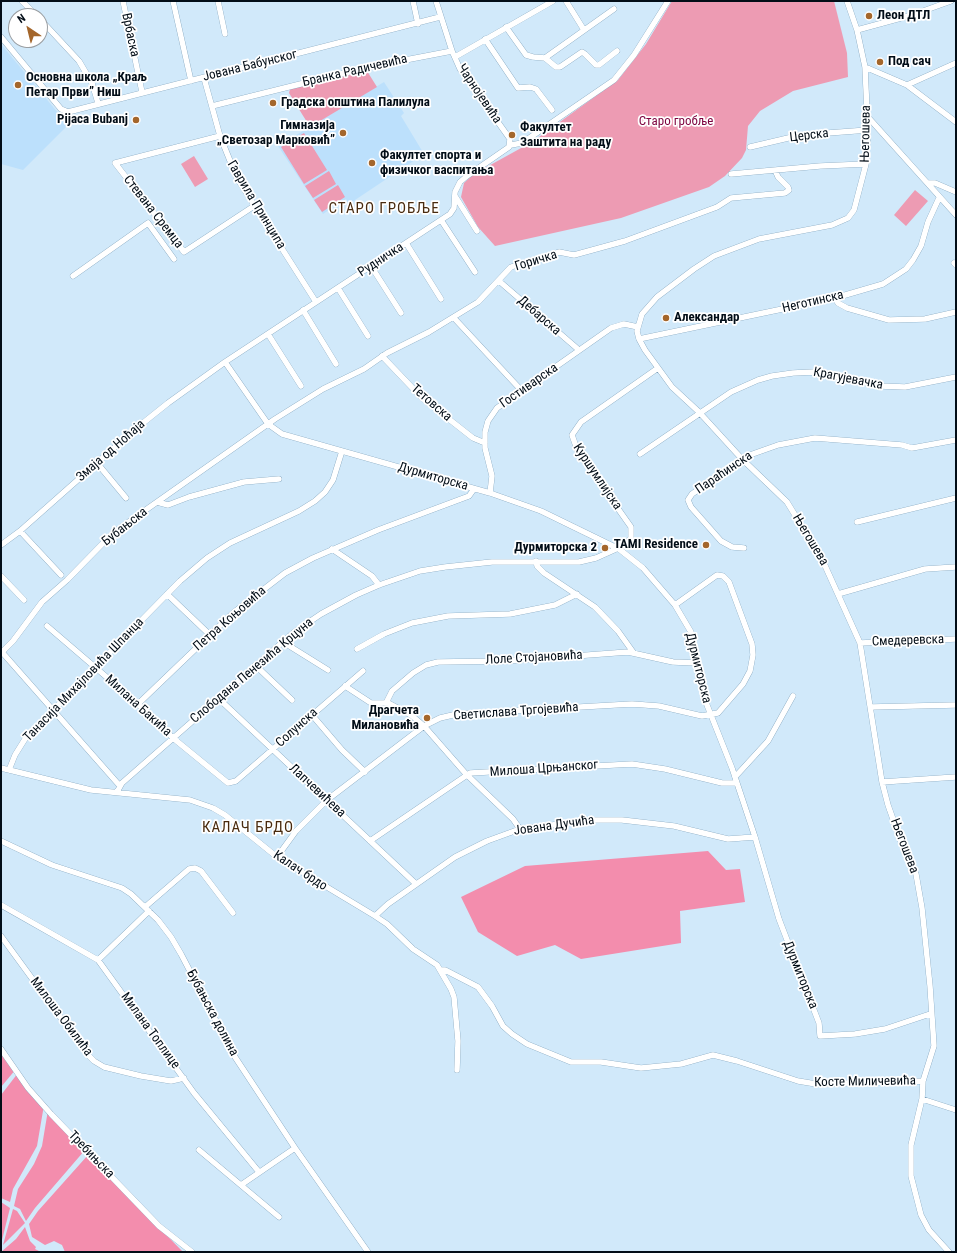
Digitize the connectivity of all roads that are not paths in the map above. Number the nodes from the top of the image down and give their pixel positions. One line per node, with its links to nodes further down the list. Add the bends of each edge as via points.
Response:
1 (123, 1): 30 (street, Врбаска)
2 (173, 1): 28 (street)
3 (218, 1): 18 (street)
4 (413, 1): 13 (street)
5 (436, 1): 12 (street, Чарнојевића)
6 (553, 1): 14 (street)
7 (566, 1): 16 (street)
8 (668, 1): 38 (street, Рудничка, via 634,55 614,80 522,143)
9 (848, 1): 17 (street, Његошева)
10 (950, 1): 17 (street, via 912,15)
11 (614, 9): 16 (street)
12 (440, 17): 13 (street, Јована Бабунског); 21 (street, Чарнојевића)
13 (418, 24): 27 (street, Јована Бабунског)
14 (506, 27): 20 (street); 24 (street, via 526,55)
15 (48, 28): 31 (street, via 79,61 92,83)
16 (584, 30): 24 (street)
17 (857, 30): 26 (street, Његошева)
18 (225, 34)
19 (1, 37): 31 (street, Јована Бабунског, via 61,109 68,112)
20 (485, 39): 23 (street); 33 (street, via 518,88 536,89)
21 (452, 51): 23 (street, Чарнојевића); 32 (street, Бранка Радичевића, via 369,67)
22 (618, 51): 24 (street, via 597,65 583,52 560,67)
23 (455, 57): 38 (street, Чарнојевића, via 460,69)
24 (545, 58)
25 (956, 63): 29 (street)
26 (865, 67): 29 (street); 34 (street, Његошева)
27 (204, 78): 28 (street, Јована Бабунског); 32 (street, Гаврила Принципа)
28 (191, 81): 30 (street, Јована Бабунског)
29 (907, 85): 35 (street)
30 (142, 92): 31 (street, Јована Бабунског)
31 (98, 103)
32 (212, 106): 37 (street, Гаврила Принципа)
33 (552, 110)
34 (867, 116): 36 (street, Његошева); 43 (street)
35 (956, 122)
36 (868, 130): 39 (street, Церска, via 801,136); 40 (street, Његошева)
37 (220, 136): 47 (street, Гаврила Принципа, via 237,178); 47 (street, Стевана Сремца, via 115,163 184,252)
38 (510, 142): 45 (street, Рудничка, via 507,149 463,179)
39 (750, 147)
40 (866, 164): 41 (street); 65 (street, Његошева, via 856,205 848,218 832,225 759,239 714,256 657,297 642,314)
41 (775, 170): 42 (street); 56 (street, Горичка, via 788,187 785,193 731,198 717,207 625,241 574,255 559,252 513,266)
42 (731, 174)
43 (928, 183): 44 (street, via 935,183); 46 (street)
44 (956, 192)
45 (455, 195): 49 (street, Рудничка, via 453,210); 50 (street)
46 (939, 198): 48 (street); 58 (street, Неготинска, via 921,246 906,269 883,284)
47 (254, 206): 60 (street, Гаврила Принципа)
48 (956, 215)
49 (441, 220): 51 (street, Рудничка); 54 (street)
50 (477, 231)
51 (406, 244): 53 (street, Рудничка); 59 (street)
52 (174, 259): 55 (street, via 148,223)
53 (371, 266): 57 (street, Рудничка); 63 (street)
54 (475, 272)
55 (73, 276)
56 (499, 281): 64 (street, Горичка, via 483,298); 69 (street, Дебарска)
57 (338, 288): 60 (street, Рудничка); 67 (street)
58 (835, 298): 62 (street, via 847,308 889,320 925,319); 68 (street, Неготинска)
59 (441, 299)
60 (316, 302): 61 (street, Рудничка)
61 (303, 310): 66 (street, Рудничка); 72 (street)
62 (956, 312)
63 (401, 314)
64 (454, 318): 70 (street, Горичка); 76 (street)
65 (638, 327): 68 (street, Његошева); 69 (street, Гостиварска, via 628,324 617,325)
66 (268, 334): 71 (street, Рудничка); 75 (street)
67 (368, 336)
68 (639, 339): 73 (street, Његошева)
69 (579, 350): 76 (street, Гостиварска)
70 (382, 356): 78 (street, Горичка); 80 (street, Тетовска, via 422,398 473,438)
71 (225, 362): 78 (street, Дурмиторска); 84 (street, Змаја од Ноћаја, via 162,407)
72 (336, 364)
73 (658, 368): 77 (street, Његошева, via 672,388); 96 (street, Куршумлијска, via 581,422 572,435 581,456 631,527 630,538)
74 (956, 377): 77 (street, Крагујевачка, via 923,385 892,387 819,372 793,373 765,378 742,386)
75 (301, 386)
76 (521, 390): 80 (street, Гостиварска, via 494,412 486,428)
77 (699, 412): 82 (street, Крагујевачка); 83 (street, Његошева)
78 (268, 424): 81 (street, Дурмиторска, via 288,436); 90 (street, Бубањска)
79 (956, 440): 83 (street, Параћинска, via 912,448 815,438 767,448)
80 (485, 443): 87 (street, Гостиварска, via 492,476)
81 (342, 451): 86 (street, Дурмиторска); 102 (street, Танасија Михајловића Шпанца, via 333,480 315,501 216,552)
82 (640, 454)
83 (742, 459): 94 (street, Параћинска, via 692,494 688,500 691,507 721,541 732,547); 104 (street, Његошева, via 787,502 822,559)
84 (96, 463): 88 (street); 92 (street, Змаја од Ноћаја)
85 (279, 480): 90 (street, via 244,482 168,505)
86 (474, 489): 87 (street, Дурмиторска); 95 (street, Петра Коњовића, via 469,496)
87 (490, 493): 96 (street, Дурмиторска, via 541,511)
88 (126, 498)
89 (956, 498): 91 (street)
90 (157, 502): 113 (street, Бубањска, via 106,539 68,580 42,602 18,635)
91 (857, 522)
92 (20, 531): 93 (street, Змаја од Ноћаја); 99 (street)
93 (1, 545)
94 (744, 548)
95 (332, 549): 101 (street, via 372,576); 108 (street, Петра Коњовића, via 276,580 245,603)
96 (618, 549): 97 (street, Слободана Пенезића Крцуна, via 579,562); 106 (street, Дурмиторска, via 643,568)
97 (536, 561): 101 (street, Слободана Пенезића Крцуна, via 459,564 420,571); 103 (street, via 544,573)
98 (956, 567): 104 (street, via 925,569)
99 (61, 575)
100 (1, 576): 105 (street)
101 (379, 585): 110 (street, Слободана Пенезића Крцуна, via 331,608)
102 (166, 594): 108 (street); 117 (street, Танасија Михајловића Шпанца)
103 (577, 594): 112 (street, via 555,605 510,614 448,616 412,623 384,634); 114 (street, via 602,613)
104 (838, 594): 111 (street, Његошева)
105 (24, 600)
106 (675, 605): 115 (street, Дурмиторска, via 691,632); 130 (street, via 706,581 723,576 729,582 752,644 752,665 745,681 722,710)
107 (46, 626): 117 (street, Милана Бакића)
108 (210, 635): 125 (street, Петра Коњовића)
109 (956, 639): 111 (street, Смедеревска)
110 (283, 642): 116 (street, Слободана Пенезића Крцуна); 118 (street)
111 (860, 644): 127 (street, Његошева)
112 (357, 649)
113 (1, 652): 128 (street)
114 (633, 652): 115 (street, Лоле Стојановића, via 673,662); 124 (street, Лоле Стојановића, via 433,663 406,678 392,691)
115 (697, 663): 130 (street, Дурмиторска, via 703,694)
116 (255, 665): 122 (street, Слободана Пенезића Крцуна); 123 (street)
117 (95, 668): 125 (street, Милана Бакића); 128 (street, Танасија Михајловића Шпанца)
118 (328, 670)
119 (363, 672): 120 (street, Солунска)
120 (345, 686): 124 (street, via 371,703); 129 (street, Солунска)
121 (793, 696): 139 (street, via 768,741)
122 (218, 698): 132 (street, Слободана Пенезића Крцуна); 133 (street, Лапчевићева)
123 (292, 700)
124 (386, 703): 131 (street, via 406,712)
125 (138, 704): 132 (street, Милана Бакића)
126 (956, 705): 127 (street)
127 (870, 707): 140 (street, Његошева)
128 (52, 711): 135 (street, Танасија Михајловића Шпанца, via 21,744); 142 (street)
129 (312, 715): 133 (street, Солунска); 136 (street)
130 (711, 716): 131 (street, Светислава Тргојевића, via 649,704 632,704 457,714 440,718); 139 (street, Дурмиторска)
131 (424, 726): 136 (street, Светислава Тргојевића); 137 (street)
132 (173, 738): 141 (street, Милана Бакића, via 224,782); 142 (street, Слободана Пенезића Крцуна)
133 (273, 750): 141 (street, Солунска); 144 (street, Лапчевићева)
134 (1, 768): 135 (street, Калач брдо)
135 (9, 770): 143 (street, Калач брдо, via 91,790)
136 (365, 772): 144 (street, Светислава Тргојевића)
137 (466, 774): 139 (street, Милоша Црњанског, via 632,764 722,783); 145 (street, via 513,819); 148 (street)
138 (956, 777): 140 (street)
139 (735, 780): 146 (street, Дурмиторска)
140 (882, 782): 158 (street, Његошева, via 905,853 916,874 930,986)
141 (231, 783)
142 (120, 786): 143 (street, Слободана Пенезића Крцуна)
143 (117, 792): 149 (street, Калач брдо, via 190,800 213,808 238,824)
144 (327, 800): 148 (street, Лапчевићева); 149 (street, Светислава Тргојевића, via 296,831)
145 (520, 829): 146 (street, Јована Дучића, via 592,820 622,820 674,826 728,840); 150 (street, Јована Дучића, via 469,849)
146 (756, 837): 158 (street, Дурмиторска, via 779,919 818,1018 820,1036 885,1029)
147 (1, 841): 152 (street, Бубањска долина, via 45,862 122,888)
148 (370, 841): 150 (street, Лапчевићева)
149 (277, 857): 154 (street, Калач брдо)
150 (416, 884): 154 (street, Јована Дучића)
151 (1, 905): 156 (street, Милана Топлице)
152 (147, 909): 153 (street, via 189,869 195,868 201,871); 156 (street); 165 (street, Бубањска долина, via 171,937 235,1057)
153 (233, 913)
154 (375, 916): 157 (street, Калач брдо)
155 (1, 936): 161 (street, Милоша Обилића, via 94,1061 104,1067 141,1076 171,1081)
156 (98, 960): 161 (street, Милана Топлице)
157 (441, 970): 160 (street, Калач брдо, via 454,997 458,1041); 162 (street, Косте Миличевића, via 478,987 503,1026 512,1034 527,1044 571,1062 601,1062 641,1068 681,1064 713,1055 816,1084)
158 (930, 1014): 162 (street, Његошева, via 934,1046)
159 (1, 1049): 170 (street, Требињска, via 28,1088 51,1114 159,1226)
160 (457, 1070)
161 (184, 1078): 167 (street, Милана Топлице)
162 (923, 1081): 163 (street, Његошева)
163 (922, 1099): 164 (street); 172 (street, Његошева, via 911,1145 911,1176 921,1215 929,1230)
164 (956, 1110)
165 (295, 1148): 167 (street); 171 (street, Бубањска долина)
166 (199, 1150): 168 (street)
167 (259, 1172): 168 (street)
168 (241, 1185): 169 (street)
169 (279, 1217)
170 (192, 1252)
171 (368, 1252)
172 (949, 1252)

